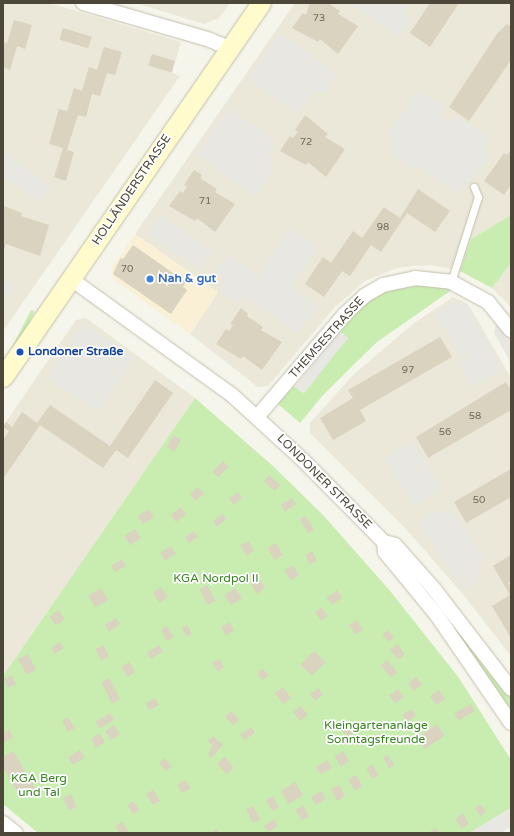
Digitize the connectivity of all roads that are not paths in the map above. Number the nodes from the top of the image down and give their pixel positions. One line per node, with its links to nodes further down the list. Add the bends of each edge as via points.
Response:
1 (83, 3): 3 (street)
2 (261, 3): 3 (street, HOLLÄNDERSTRASSE)
3 (230, 48): 5 (street, HOLLÄNDERSTRASSE)
4 (474, 187): 6 (lane, via 478,196)
5 (71, 279): 8 (street, HOLLÄNDERSTRASSE); 9 (street, LONDONER STRASSE, via 166,345)
6 (451, 282): 7 (street, THEMSESTRASSE, via 488,302); 9 (street, THEMSESTRASSE, via 404,280 373,290 345,314)
7 (511, 330)
8 (3, 377)
9 (257, 417): 10 (street, LONDONER STRASSE)
10 (384, 542): 11 (street, LONDONER STRASSE, via 395,545 434,589); 12 (street, LONDONER STRASSE, via 385,552 436,614)
11 (511, 689)
12 (511, 723)
13 (3, 823): 14 (street)
14 (16, 833)

